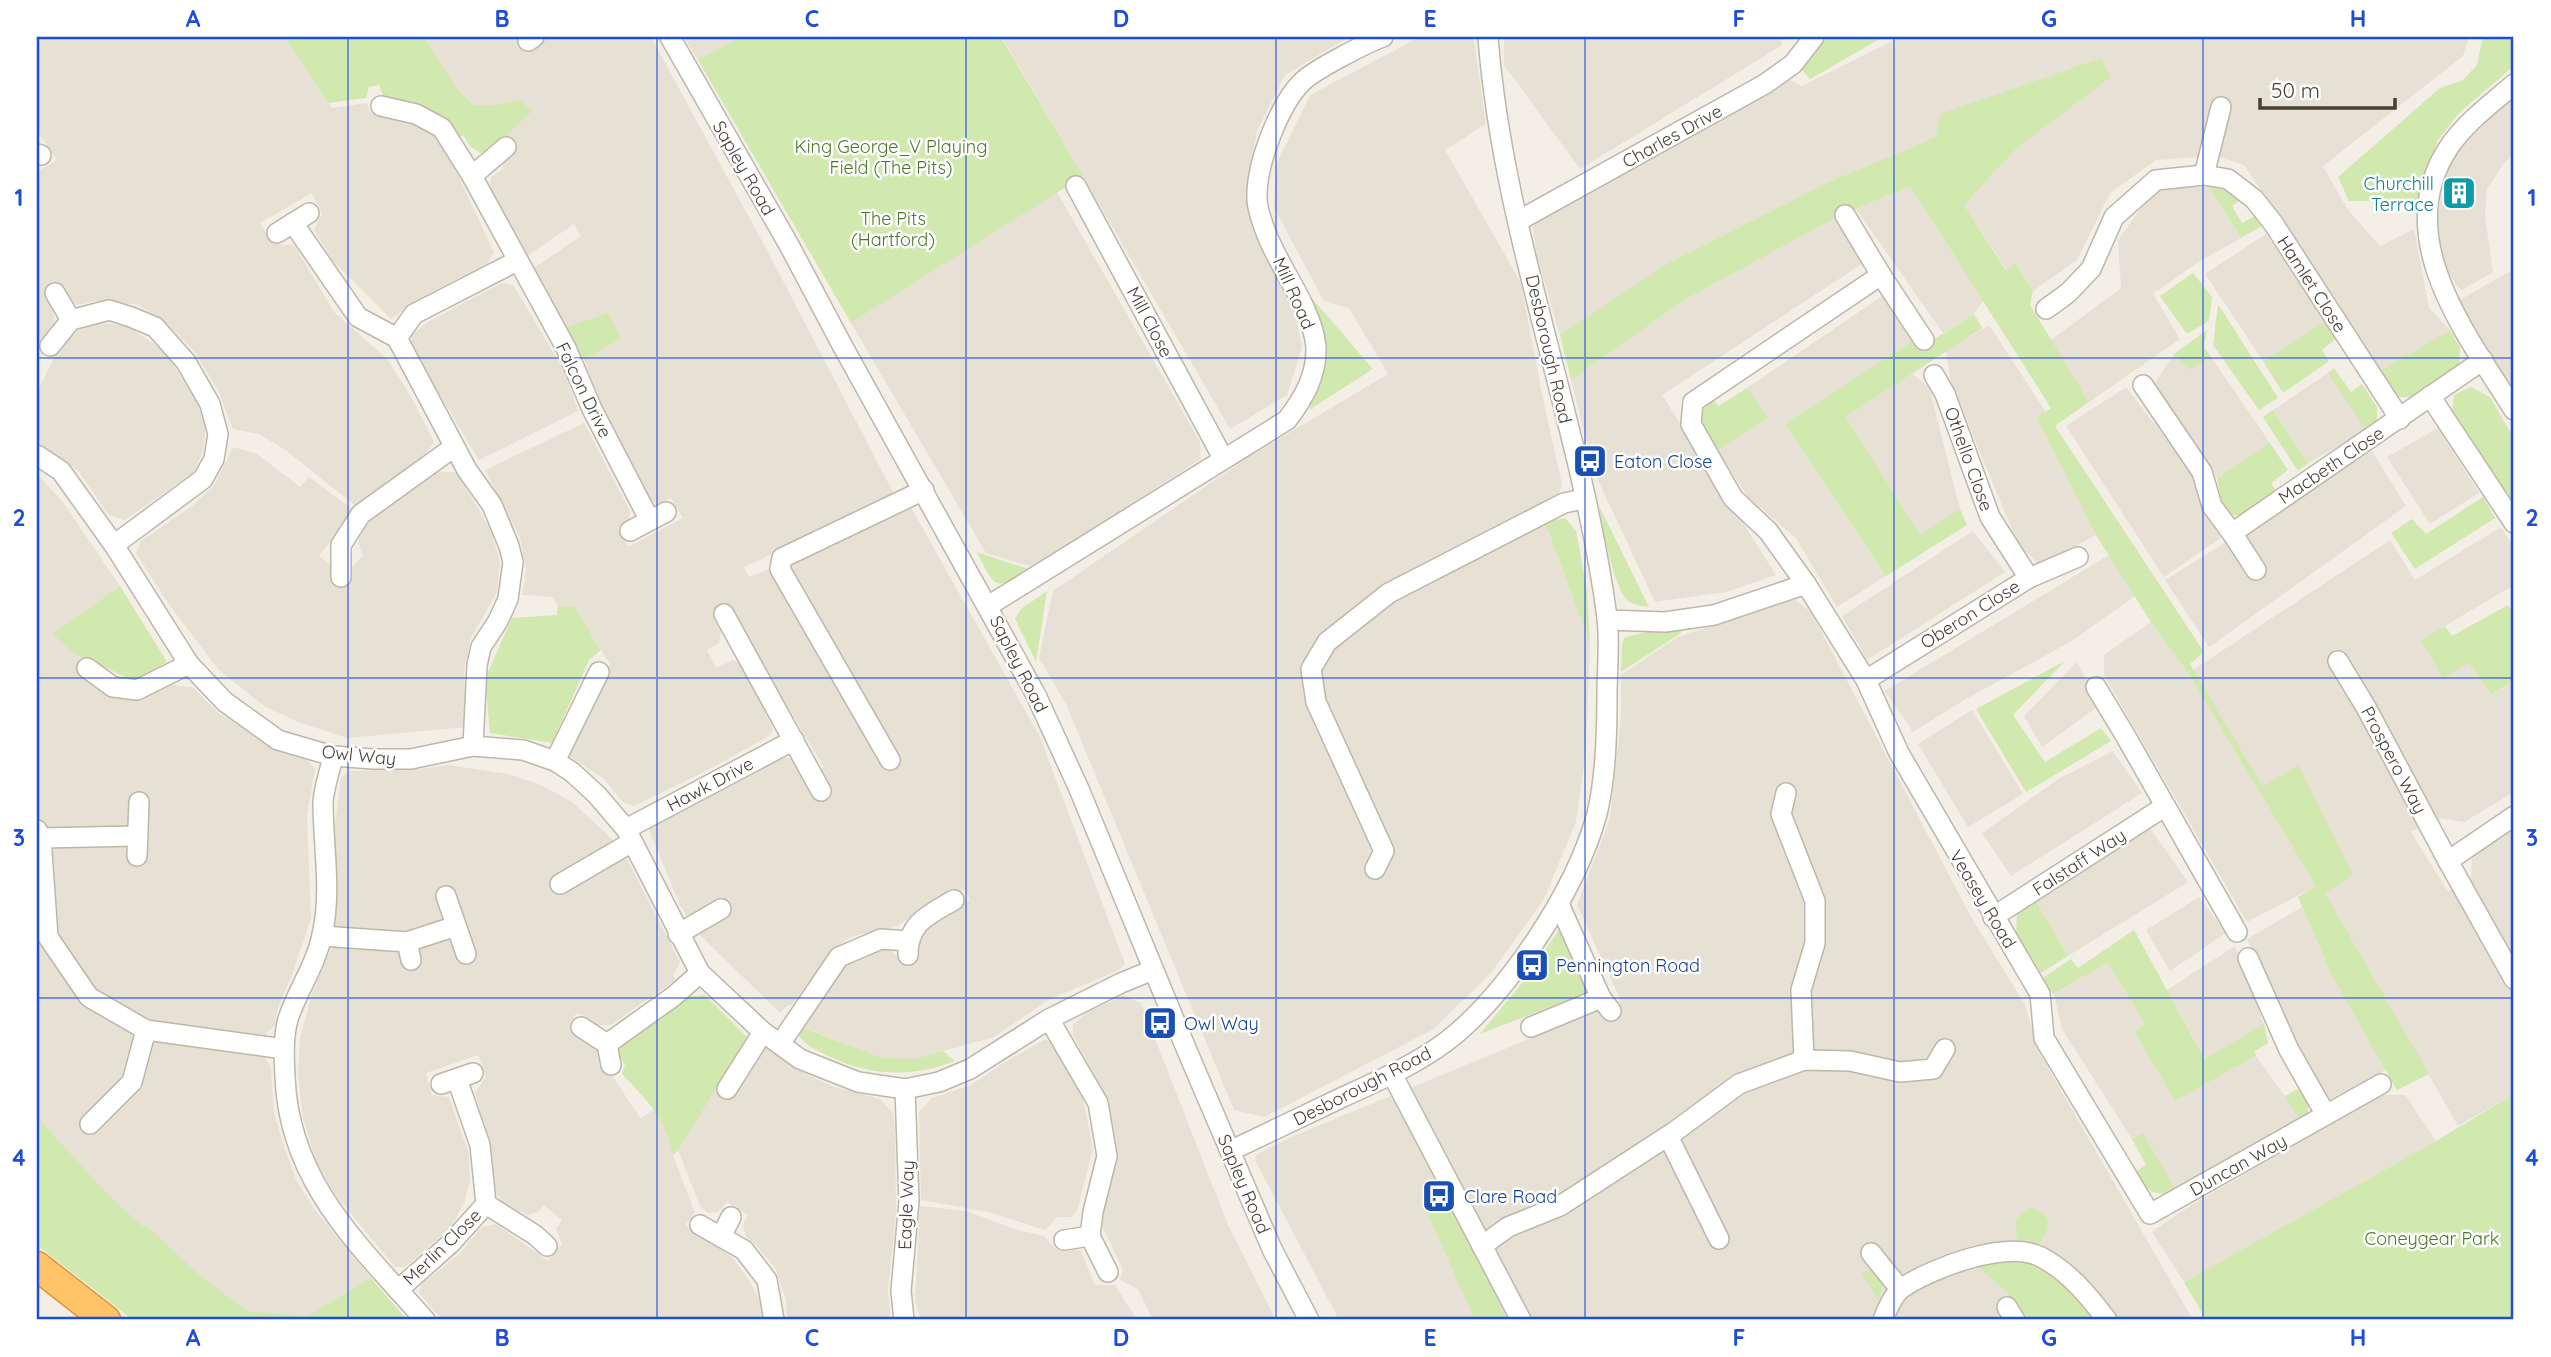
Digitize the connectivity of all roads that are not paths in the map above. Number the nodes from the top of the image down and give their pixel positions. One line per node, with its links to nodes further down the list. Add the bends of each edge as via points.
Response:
1 (670, 37): 32 (street, Sapley Road)
2 (1488, 37): 13 (street, Desborough Road, via 1501,144)
3 (1814, 37): 13 (street, Charles Drive, via 1793,64 1765,84)
4 (1373, 38): 31 (street, Mill Road, via 1303,81 1277,117 1263,159 1257,199 1266,235 1311,328 1316,347 1314,370 1306,396 1287,420)
5 (2514, 84): 23 (street, via 2449,147 2440,162 2429,207 2432,261 2442,289)
6 (381, 106): 10 (street, Falcon Drive, via 416,114 442,128)
7 (2221, 107): 9 (street)
8 (506, 147): 10 (street)
9 (2203, 175): 18 (street, Hamlet Close, via 2156,180 2114,217 2091,269); 28 (street, Hamlet Close, via 2228,179 2267,215)
10 (472, 176): 15 (street, Falcon Drive)
11 (1076, 186): 31 (street, Mill Close)
12 (1845, 215): 16 (street)
13 (1518, 221): 33 (street, Desborough Road)
14 (293, 223): 20 (street, via 358,317)
15 (517, 261): 20 (street, via 414,314); 35 (street, Falcon Drive, via 566,348 593,409 658,516)
16 (1881, 275): 21 (street); 42 (street, Veasey Road, via 1693,402 1691,424 1733,498 1768,531)
17 (55, 293): 19 (street)
18 (2046, 309)
19 (71, 320): 22 (street); 37 (street, via 109,310 155,327 186,362 211,404 219,434 214,459 203,479)
20 (397, 338): 29 (street)
21 (1924, 340)
22 (50, 346)
23 (2483, 360): 26 (street, Macbeth Close); 27 (street)
24 (1934, 374): 41 (street, Othello Close, via 1990,517)
25 (2143, 386): 36 (street, via 2202,472 2212,506)
26 (2430, 396): 28 (street, Macbeth Close); 34 (street)
27 (2514, 410)
28 (2400, 419): 36 (street, Macbeth Close)
29 (454, 447): 40 (street, via 361,514 341,545); 53 (street, via 492,505 513,562 508,599 481,647 477,665)
30 (37, 455): 37 (street, Owl Way, via 61,471)
31 (1223, 458): 43 (street, Mill Road)
32 (924, 490): 43 (street, Sapley Road); 55 (street, via 782,558 780,569)
33 (1584, 499): 45 (street, Desborough Road); 65 (street, via 1564,503 1389,593 1327,642 1311,669 1316,702 1384,850)
34 (2514, 523)
35 (630, 531)
36 (2232, 533): 39 (street)
37 (114, 545): 47 (street, Owl Way)
38 (2078, 557): 41 (street, Oberon Close)
39 (2256, 570)
40 (341, 577)
41 (2029, 578): 50 (street, Oberon Close)
42 (1806, 584): 45 (street, via 1714,615 1665,622); 50 (street, Veasey Road)
43 (988, 606): 79 (street, Sapley Road, via 1036,695)
44 (724, 614): 52 (street)
45 (1607, 620): 69 (street, Desborough Road, via 1607,717 1597,812)
46 (2338, 661): 64 (street, Prospero Way)
47 (189, 664): 48 (street, via 137,690 113,687); 54 (street, Owl Way, via 225,702 278,740)
48 (87, 668)
49 (599, 672): 56 (street)
50 (1866, 680): 71 (street, Veasey Road, via 1899,753)
51 (2096, 687): 60 (street)
52 (794, 740): 57 (street); 63 (street, Hawk Drive)
53 (473, 746): 54 (street, Owl Way, via 411,759); 56 (street, Owl Way, via 523,750)
54 (333, 756): 75 (street, via 323,799 327,887)
55 (890, 760)
56 (555, 761): 63 (street, Owl Way, via 597,795)
57 (821, 791)
58 (1786, 793): 91 (street, via 1781,814 1815,901 1815,943 1801,990)
59 (139, 802): 62 (street, via 137,846)
60 (2164, 807): 71 (street, Falstaff Way); 73 (street)
61 (2514, 816): 64 (street)
62 (39, 834): 76 (street)
63 (629, 835): 66 (street); 74 (street, Owl Way)
64 (2448, 861): 81 (street, Prospero Way)
65 (1376, 869)
66 (560, 884)
67 (446, 896): 72 (street)
68 (954, 900): 88 (street, via 918,922 908,948 881,939 839,957)
69 (1560, 906): 84 (street, via 1606,1005); 93 (street, Desborough Road, via 1512,976 1479,1014 1446,1042)
70 (721, 909): 74 (street)
71 (1993, 916): 103 (street, Veasey Road, via 2040,994 2044,1038)
72 (456, 926): 75 (street, via 409,951); 77 (street)
73 (2237, 932)
74 (678, 934): 80 (street, Owl Way)
75 (322, 936): 89 (street, via 288,1020)
76 (43, 940): 85 (street, via 89,997)
77 (466, 954)
78 (2248, 958): 98 (street, via 2289,1050)
79 (1153, 970): 82 (street, Owl Way); 101 (street, Sapley Road)
80 (700, 972): 86 (street, Owl Way); 87 (street)
81 (2514, 979)
82 (1049, 1018): 96 (street, Owl Way, via 970,1069); 107 (street, via 1098,1103 1107,1156)
83 (581, 1027): 87 (street)
84 (1531, 1027)
85 (146, 1030): 89 (street); 99 (street, via 132,1082)
86 (764, 1032): 88 (street, Owl Way); 97 (street)
87 (607, 1044): 92 (street)
88 (780, 1044): 96 (street, Owl Way, via 800,1059 858,1082)
89 (284, 1049): 116 (street, via 286,1097 310,1177 332,1214)
90 (1945, 1049): 91 (street, via 1933,1069 1900,1072 1850,1061)
91 (1804, 1060): 100 (street, via 1739,1084)
92 (611, 1065)
93 (1392, 1074): 101 (street, Desborough Road); 111 (street)
94 (457, 1079): 102 (street, Merlin Close, via 480,1145)
95 (2381, 1084): 98 (street, Duncan Way)
96 (905, 1089): 120 (street, Eagle Way, via 909,1201 901,1291)
97 (727, 1090)
98 (2326, 1115): 103 (street, Duncan Way)
99 (90, 1124)
100 (1668, 1136): 109 (street); 111 (street, via 1560,1206 1508,1227)
101 (1230, 1151): 121 (street, Sapley Road)
102 (486, 1204): 106 (street, Merlin Close); 116 (street, Merlin Close, via 452,1243)
103 (2150, 1214)
104 (732, 1217): 108 (street)
105 (700, 1225): 108 (street)
106 (542, 1235)
107 (1090, 1236): 110 (street); 114 (street)
108 (721, 1237): 119 (street, via 744,1250 766,1280)
109 (1720, 1239)
110 (1064, 1240)
111 (1482, 1246): 122 (street)
112 (1871, 1252): 115 (street)
113 (37, 1266): 117 (highway)
114 (1108, 1272)
115 (1900, 1289): 123 (street); 124 (street, via 1963,1258 2012,1251 2039,1255 2075,1280)
116 (398, 1290): 118 (street)
117 (106, 1320)
118 (425, 1320)
119 (774, 1320)
120 (904, 1320)
121 (1309, 1320)
122 (1521, 1320)
123 (1883, 1320)
124 (2107, 1320)

